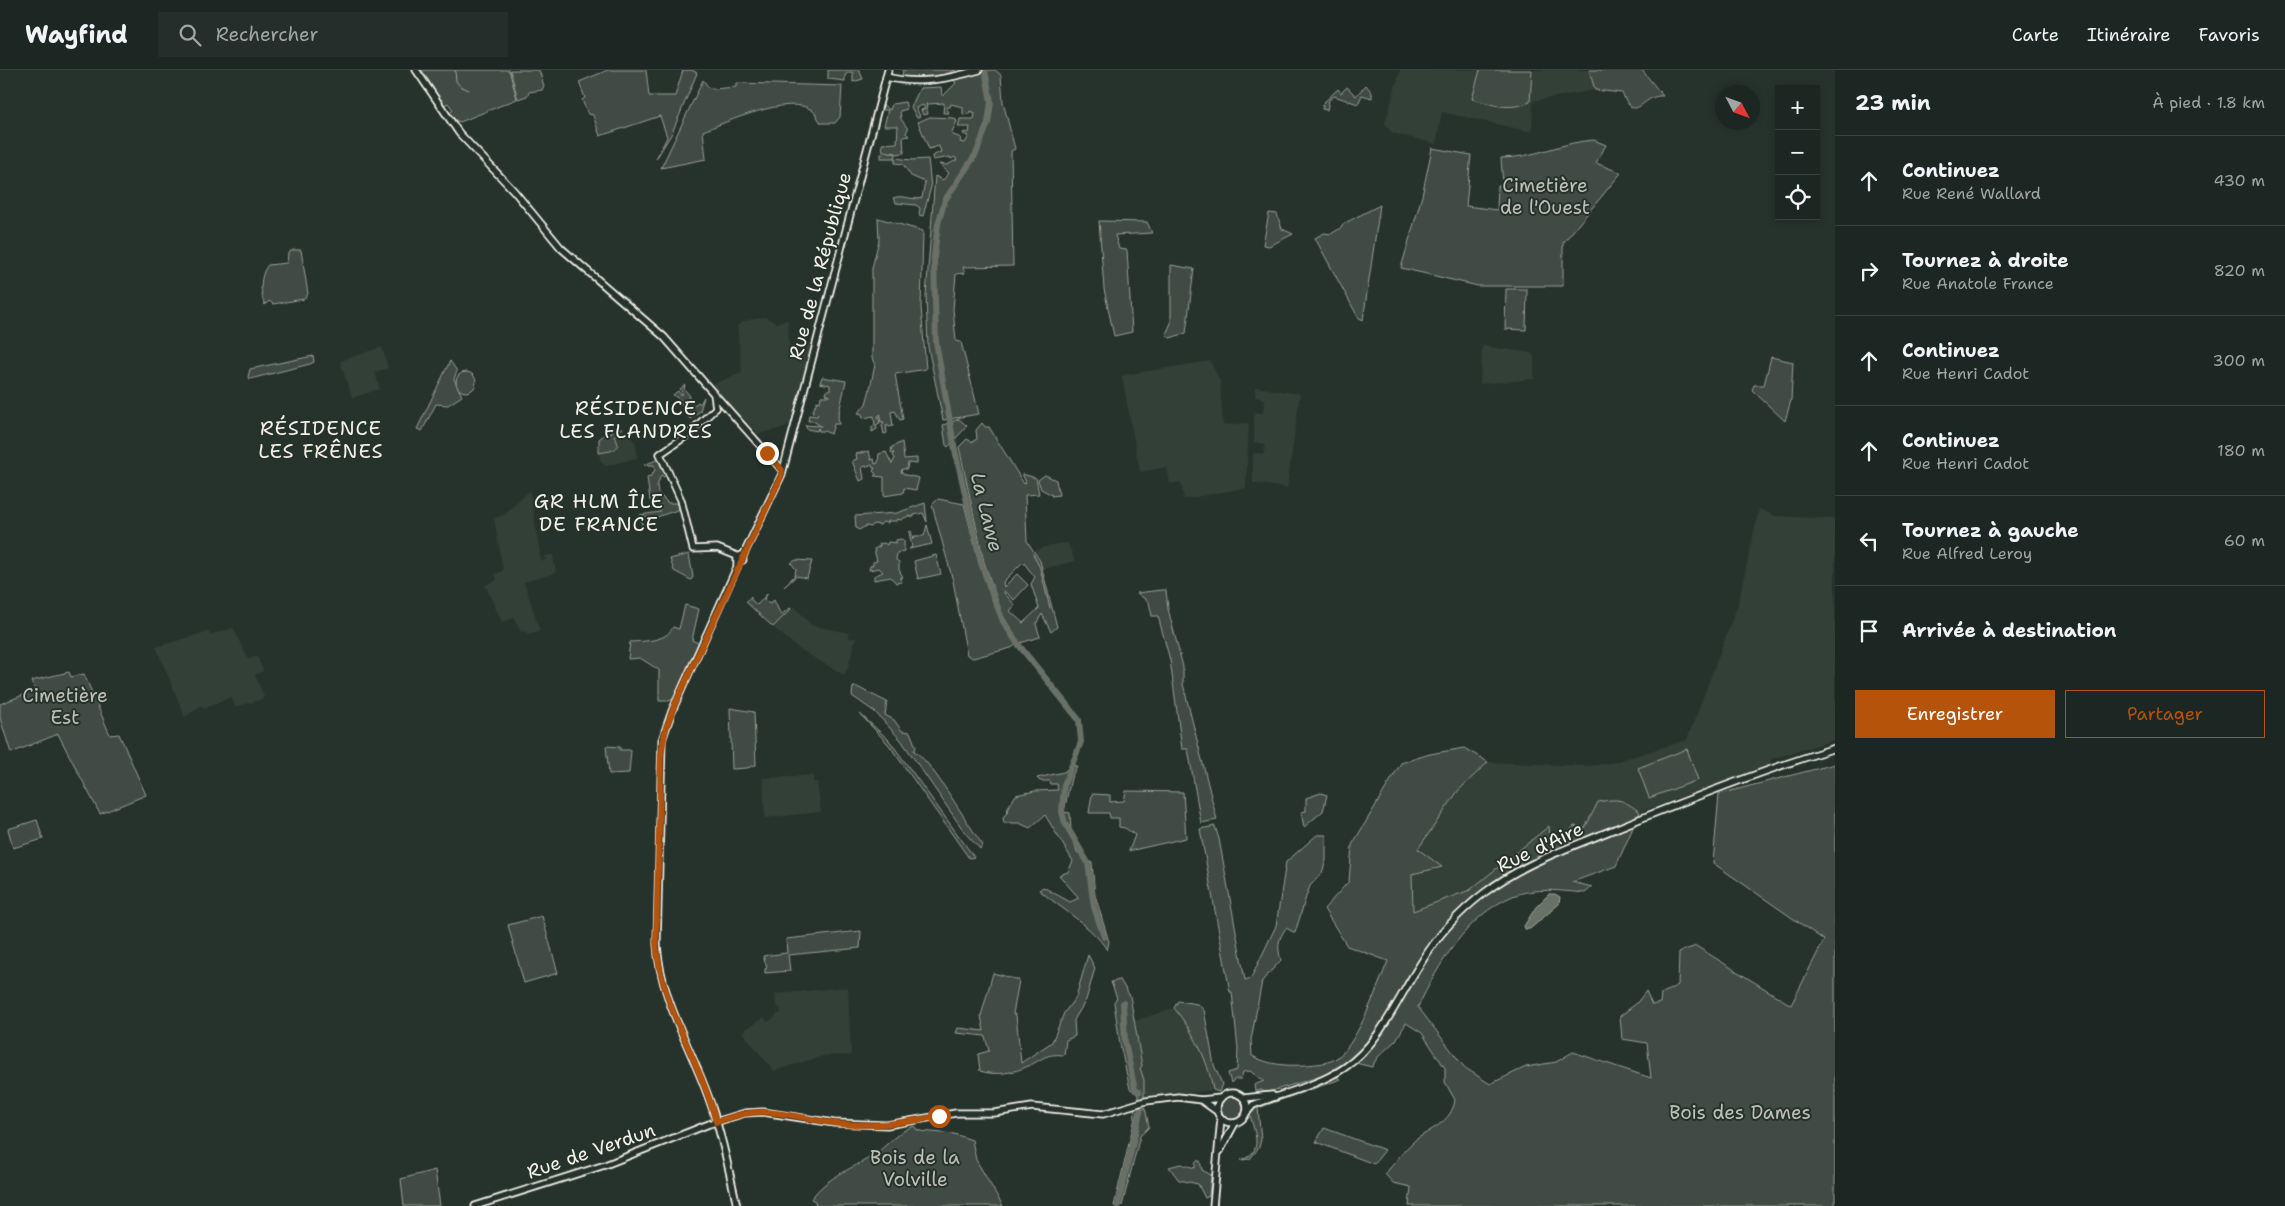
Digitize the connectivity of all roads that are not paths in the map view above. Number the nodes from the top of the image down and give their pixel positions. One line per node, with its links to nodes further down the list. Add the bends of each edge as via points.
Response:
1 (416, 70): 5 (main road, via 459,133 518,196 557,244 664,337)
2 (888, 70): 4 (main road, Rue de la République)
3 (979, 70): 4 (main road, via 932,81)
4 (886, 77): 8 (main road, Rue de la République)
5 (714, 394): 6 (main road); 7 (main road)
6 (716, 408): 7 (main road); 9 (main road, via 686,436 660,454 681,500 693,549 717,548)
7 (727, 408): 8 (main road)
8 (782, 470): 9 (main road, Rue de la République)
9 (740, 558): 18 (main road, Rue de la République, via 675,704 661,754 657,950 681,1034)
10 (1835, 748): 11 (main road, Rue d'Aire, via 1682,801 1507,877 1468,907 1434,944 1390,1017 1363,1053 1326,1078)
11 (1277, 1096): 13 (main road, Rue d'Aire); 15 (main road, Rue d'Aire)
12 (1221, 1098): 13 (main road, via 1234,1092); 14 (main road); 16 (main road, via 1217,1104)
13 (1244, 1098): 15 (main road)
14 (1201, 1100): 16 (main road); 17 (main road, Rue de Verdun, via 1164,1098 1102,1114 1032,1107 994,1113 956,1113 888,1126 830,1123 764,1112)
15 (1248, 1110): 19 (main road, via 1242,1120)
16 (1219, 1115): 19 (main road, via 1229,1123); 21 (main road)
17 (729, 1118): 18 (main road, Rue de Verdun); 20 (main road, via 722,1129)
18 (716, 1122): 20 (main road, Rue de la République); 22 (main road, Rue de Verdun, via 605,1165)
19 (1235, 1123): 21 (main road)
20 (722, 1144): 23 (main road, Rue de la République)
21 (1217, 1157): 24 (main road)
22 (475, 1206)
23 (737, 1206)
24 (1213, 1206)

